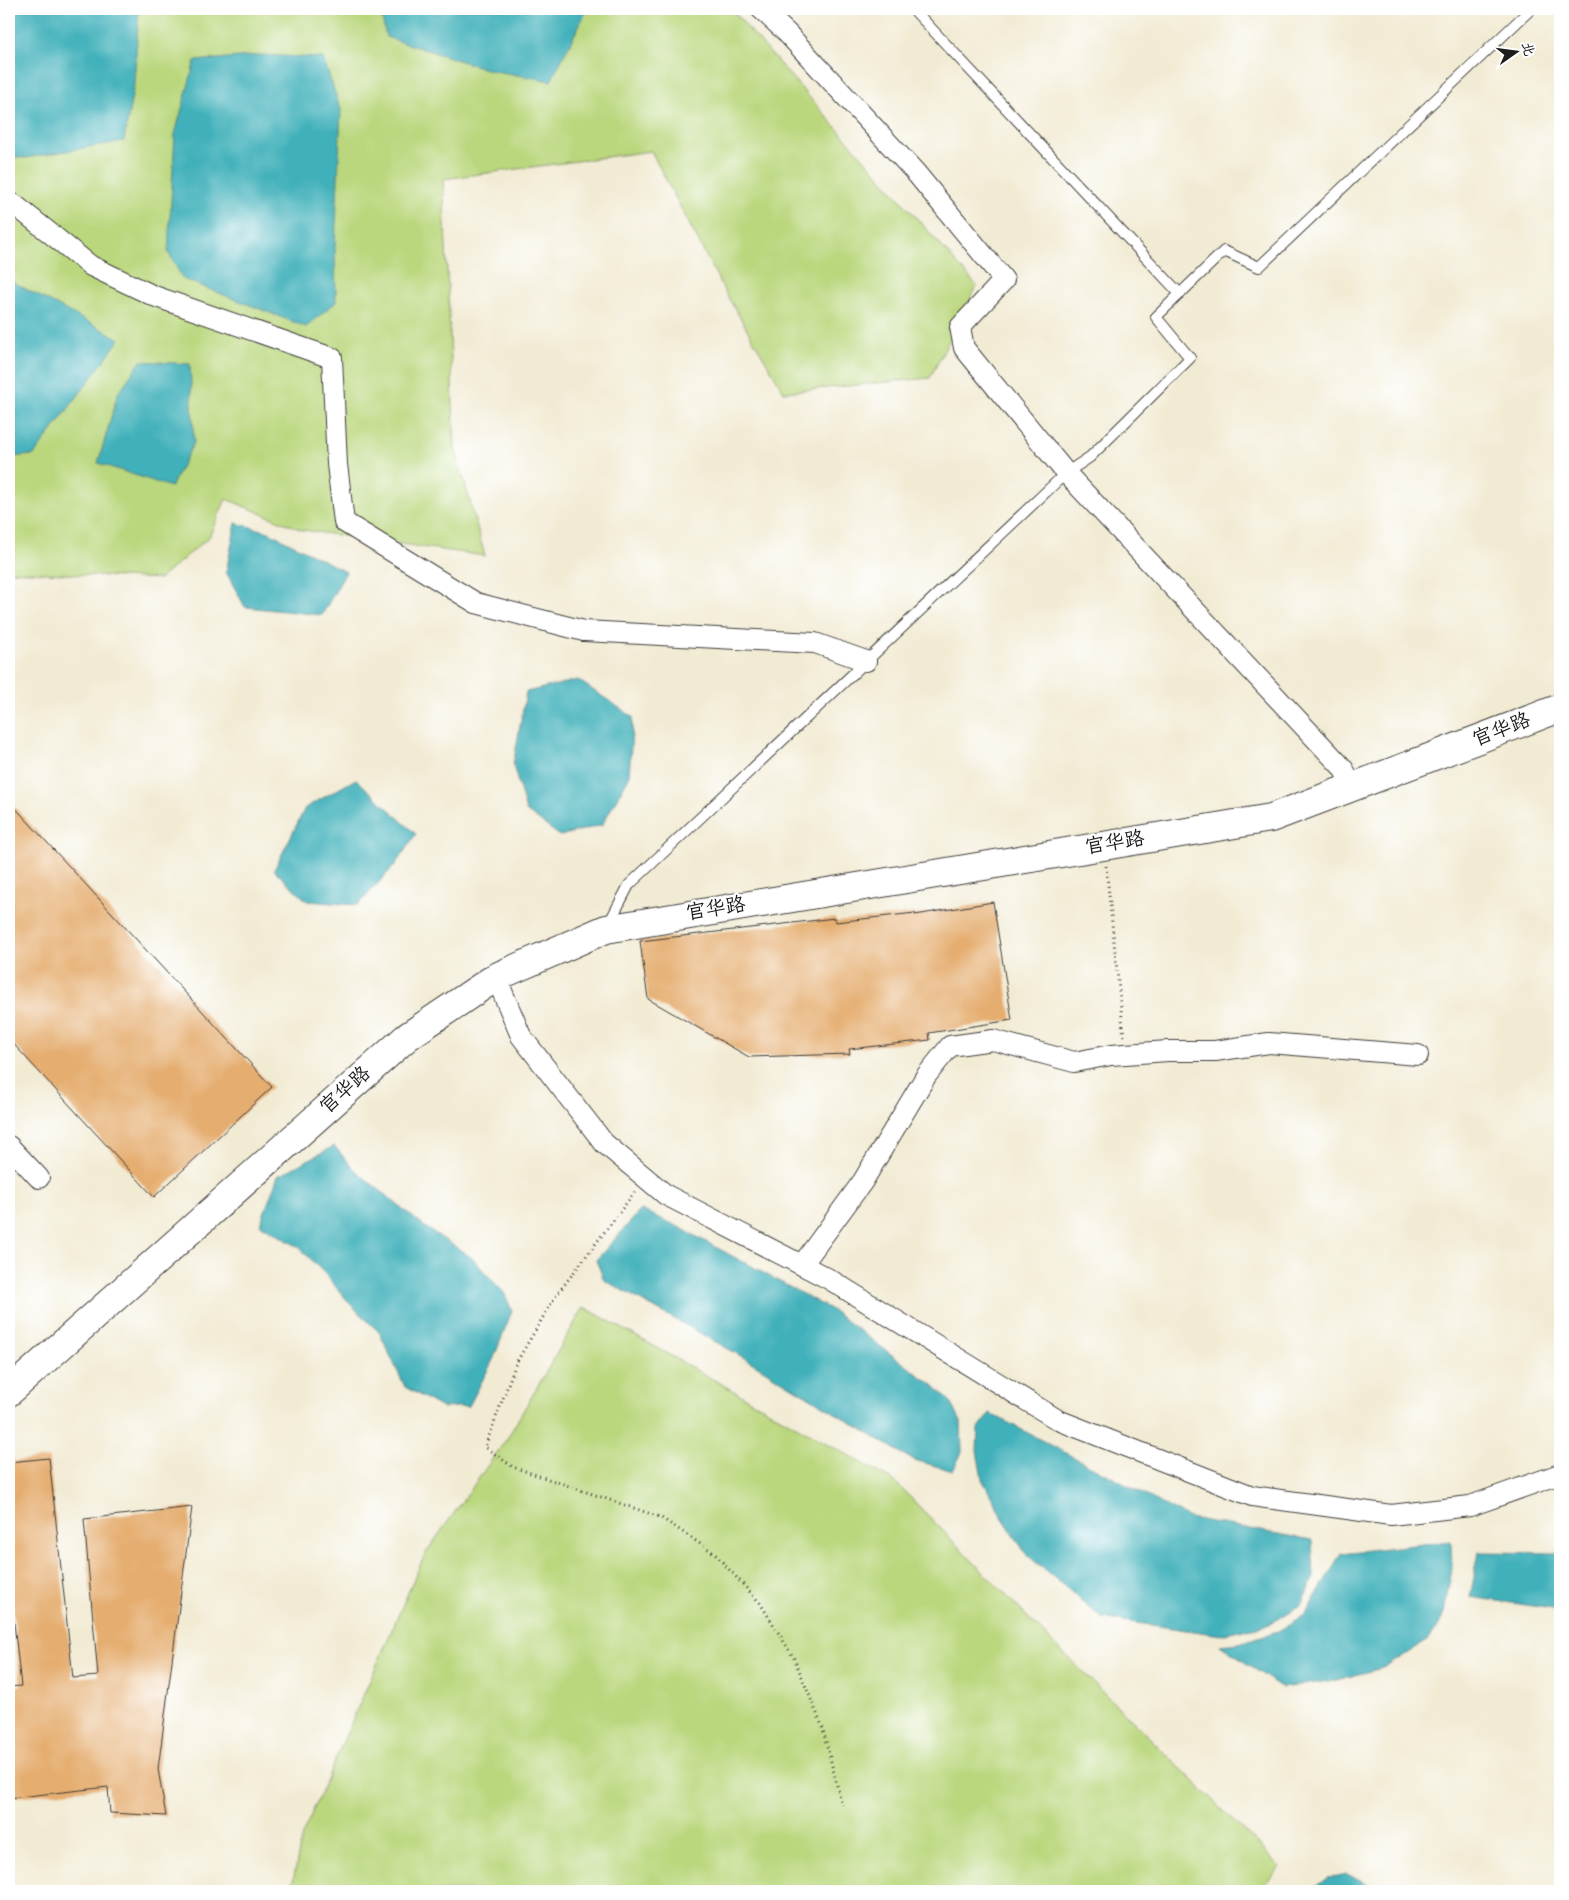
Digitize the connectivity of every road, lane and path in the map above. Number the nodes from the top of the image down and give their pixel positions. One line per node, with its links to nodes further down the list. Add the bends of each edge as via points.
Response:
1 (761, 9): 6 (street, via 916,173 1004,280 960,327 964,348)
2 (913, 9): 5 (lane)
3 (1531, 9): 5 (lane, via 1259,267 1224,251)
4 (9, 202): 7 (street, via 91,266 154,296 332,358 337,464 344,522 476,603 584,631 815,643)
5 (1180, 294): 6 (lane, via 1156,317 1190,358 1090,457)
6 (1066, 472): 7 (lane); 9 (street, via 1336,760)
7 (866, 661): 11 (lane, via 629,885)
8 (1560, 708): 9 (main road, 官华路)
9 (1354, 787): 10 (main road, 官华路, via 1271,818)
10 (1104, 846): 11 (main road, 官华路); 13 (path)
11 (606, 929): 12 (main road, 官华路)
12 (496, 977): 17 (street, via 521,1036 604,1143); 19 (main road, 官华路, via 407,1037)
13 (1125, 1054): 14 (street, via 1215,1051 1269,1043); 18 (street, via 1074,1062 993,1040 950,1046 926,1076 863,1181)
14 (1418, 1055)
15 (9, 1146): 16 (street)
16 (39, 1178)
17 (646, 1178): 18 (street, via 666,1194); 21 (path, via 545,1313 516,1363 485,1447 513,1467 660,1517 714,1553 760,1603 794,1658 822,1726)
18 (802, 1265): 20 (street, via 1058,1420 1252,1496 1390,1515 1470,1506)
19 (9, 1392)
20 (1560, 1474)
21 (842, 1805)

